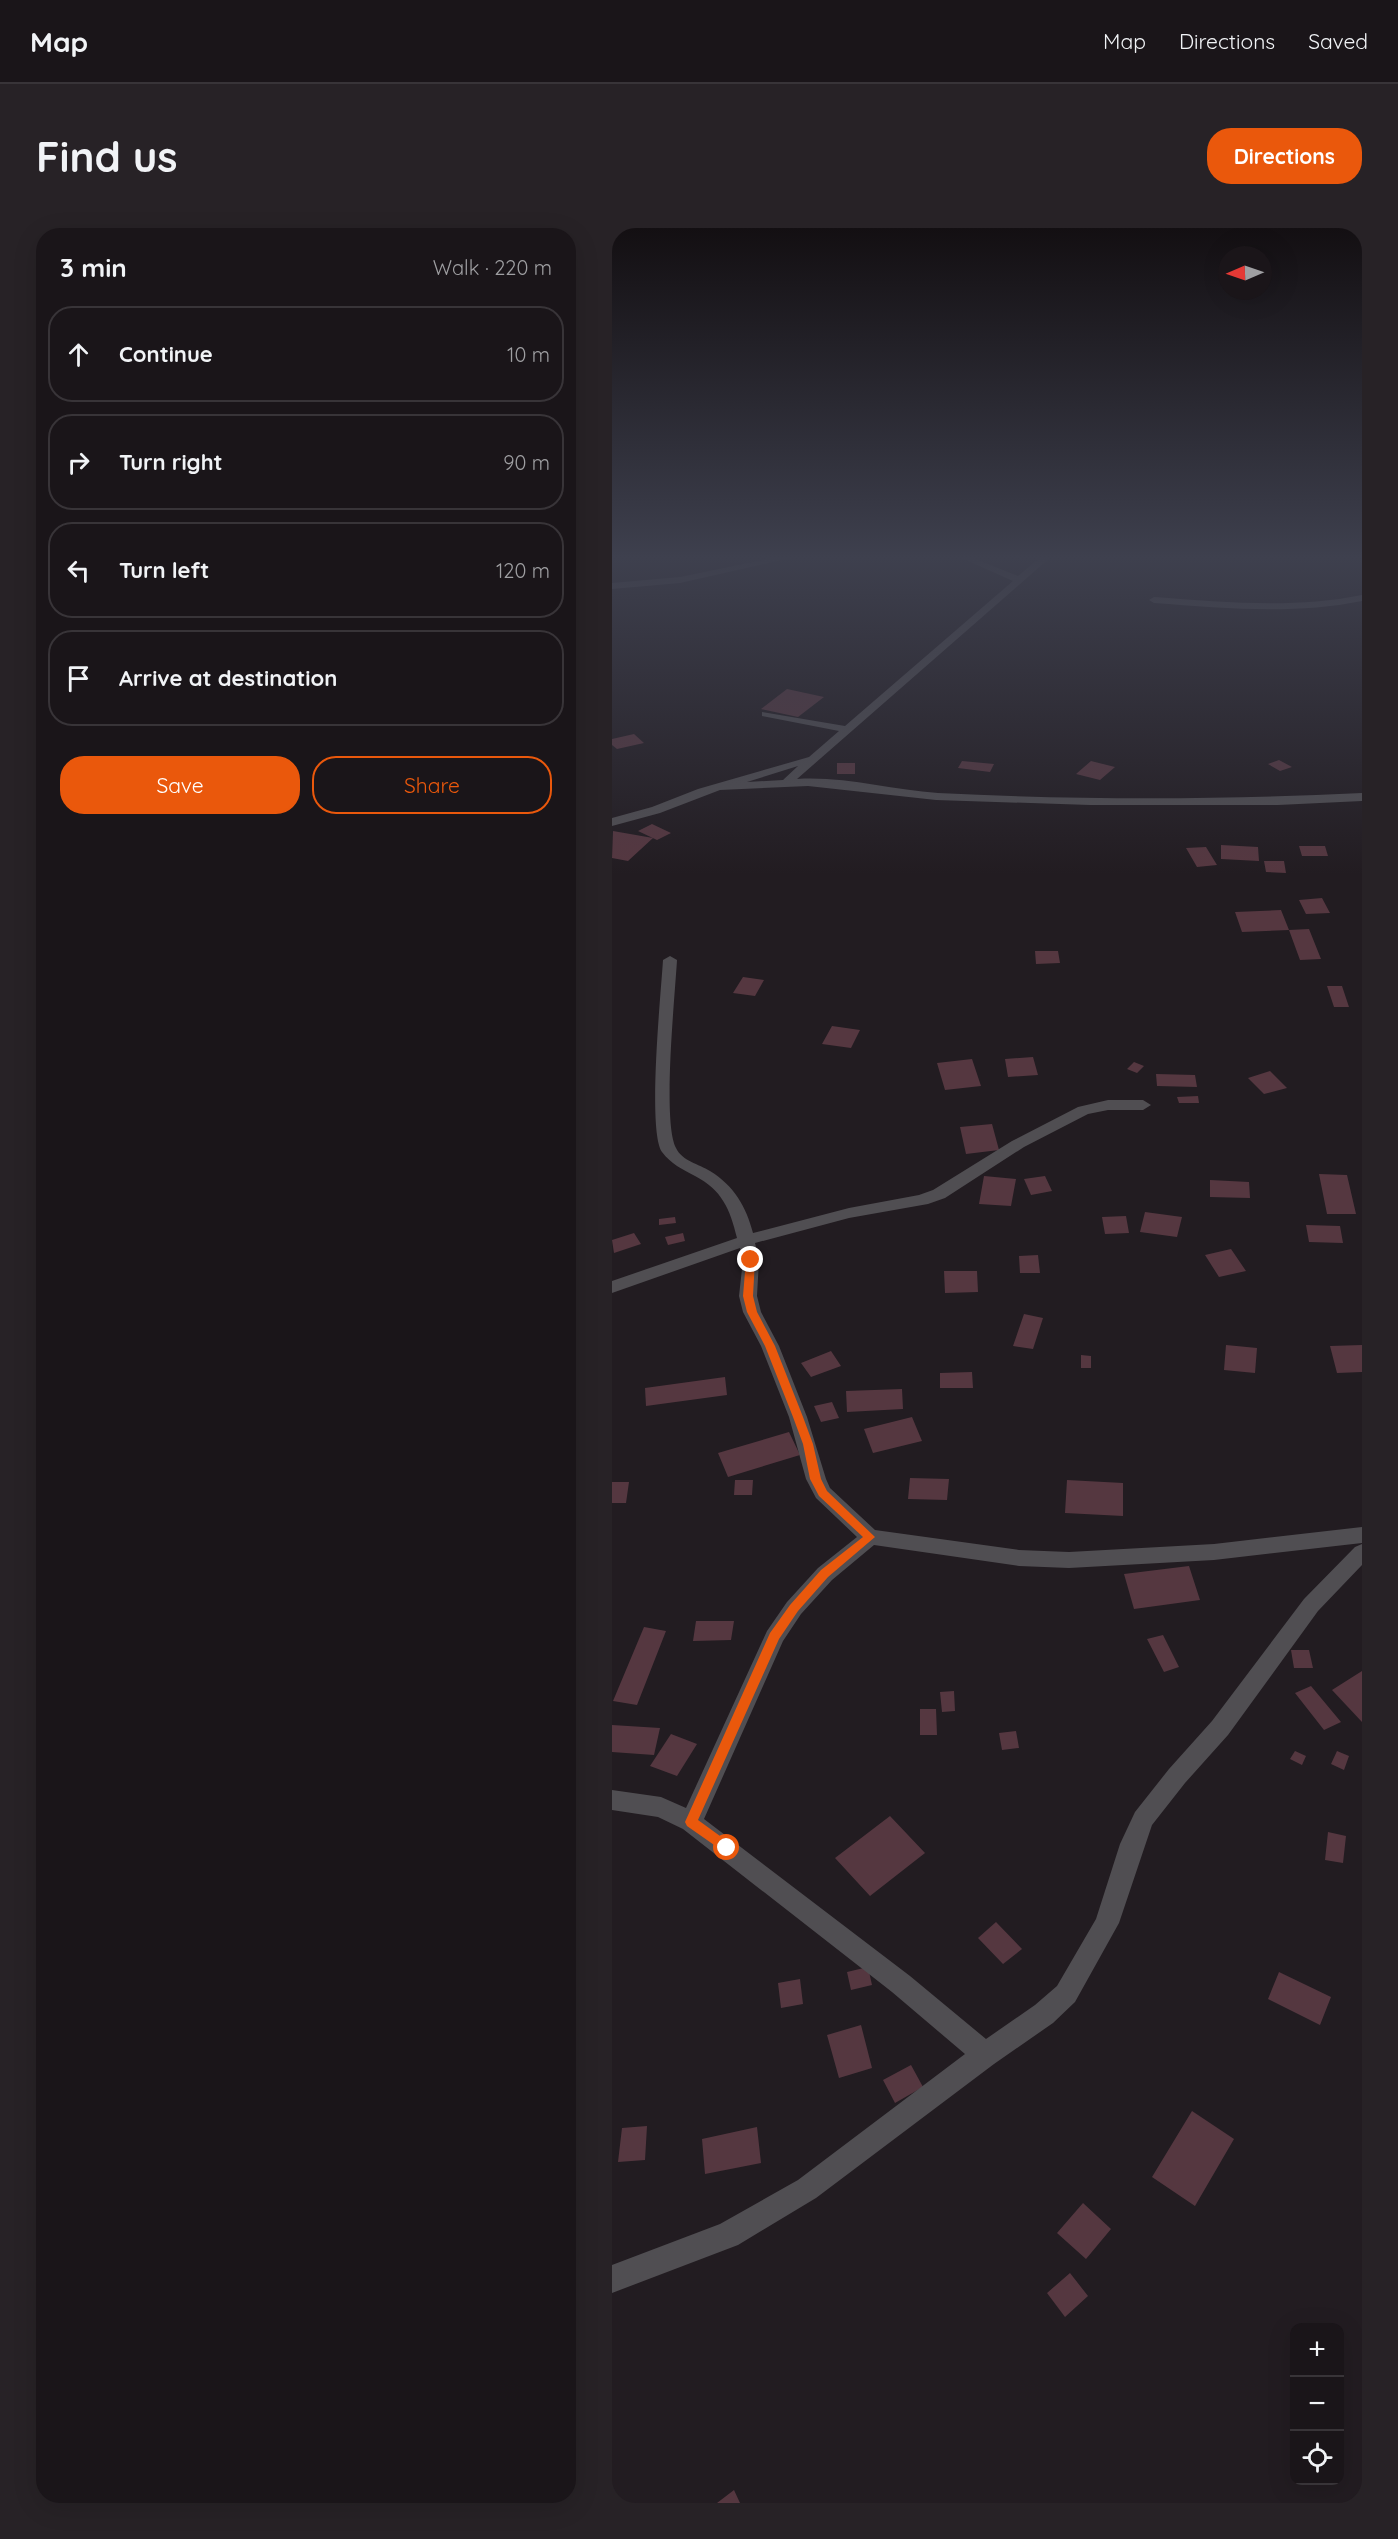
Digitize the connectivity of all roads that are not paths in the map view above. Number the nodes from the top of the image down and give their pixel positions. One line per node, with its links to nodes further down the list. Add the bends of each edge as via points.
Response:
1 (923, 662): 3 (street)
2 (766, 714): 3 (street)
3 (845, 729): 4 (street)
4 (814, 758): 5 (street); 6 (street)
5 (786, 783): 6 (street); 7 (street, via 838,784 936,796 1034,799 1230,801)
6 (720, 787): 8 (street)
7 (1362, 797)
8 (612, 822)
9 (670, 960): 11 (street, via 662,1111 668,1149 734,1201)
10 (1143, 1106): 11 (street, via 1108,1105 1083,1110 1018,1143 939,1194 922,1200 849,1213)
11 (747, 1240): 12 (street); 14 (street, via 752,1312 798,1417 816,1479 823,1493)
12 (612, 1287)
13 (1362, 1536): 14 (street, via 1214,1552 1069,1560 1019,1558)
14 (870, 1537): 17 (street, via 825,1574 774,1637)
15 (1362, 1552): 18 (street, via 1311,1605 1220,1728 1143,1819 1107,1923 1066,1994)
16 (612, 1800): 17 (street, via 661,1807)
17 (691, 1822): 18 (street, via 901,1984)
18 (985, 2055): 19 (street, via 807,2189 728,2235)
19 (612, 2278)

